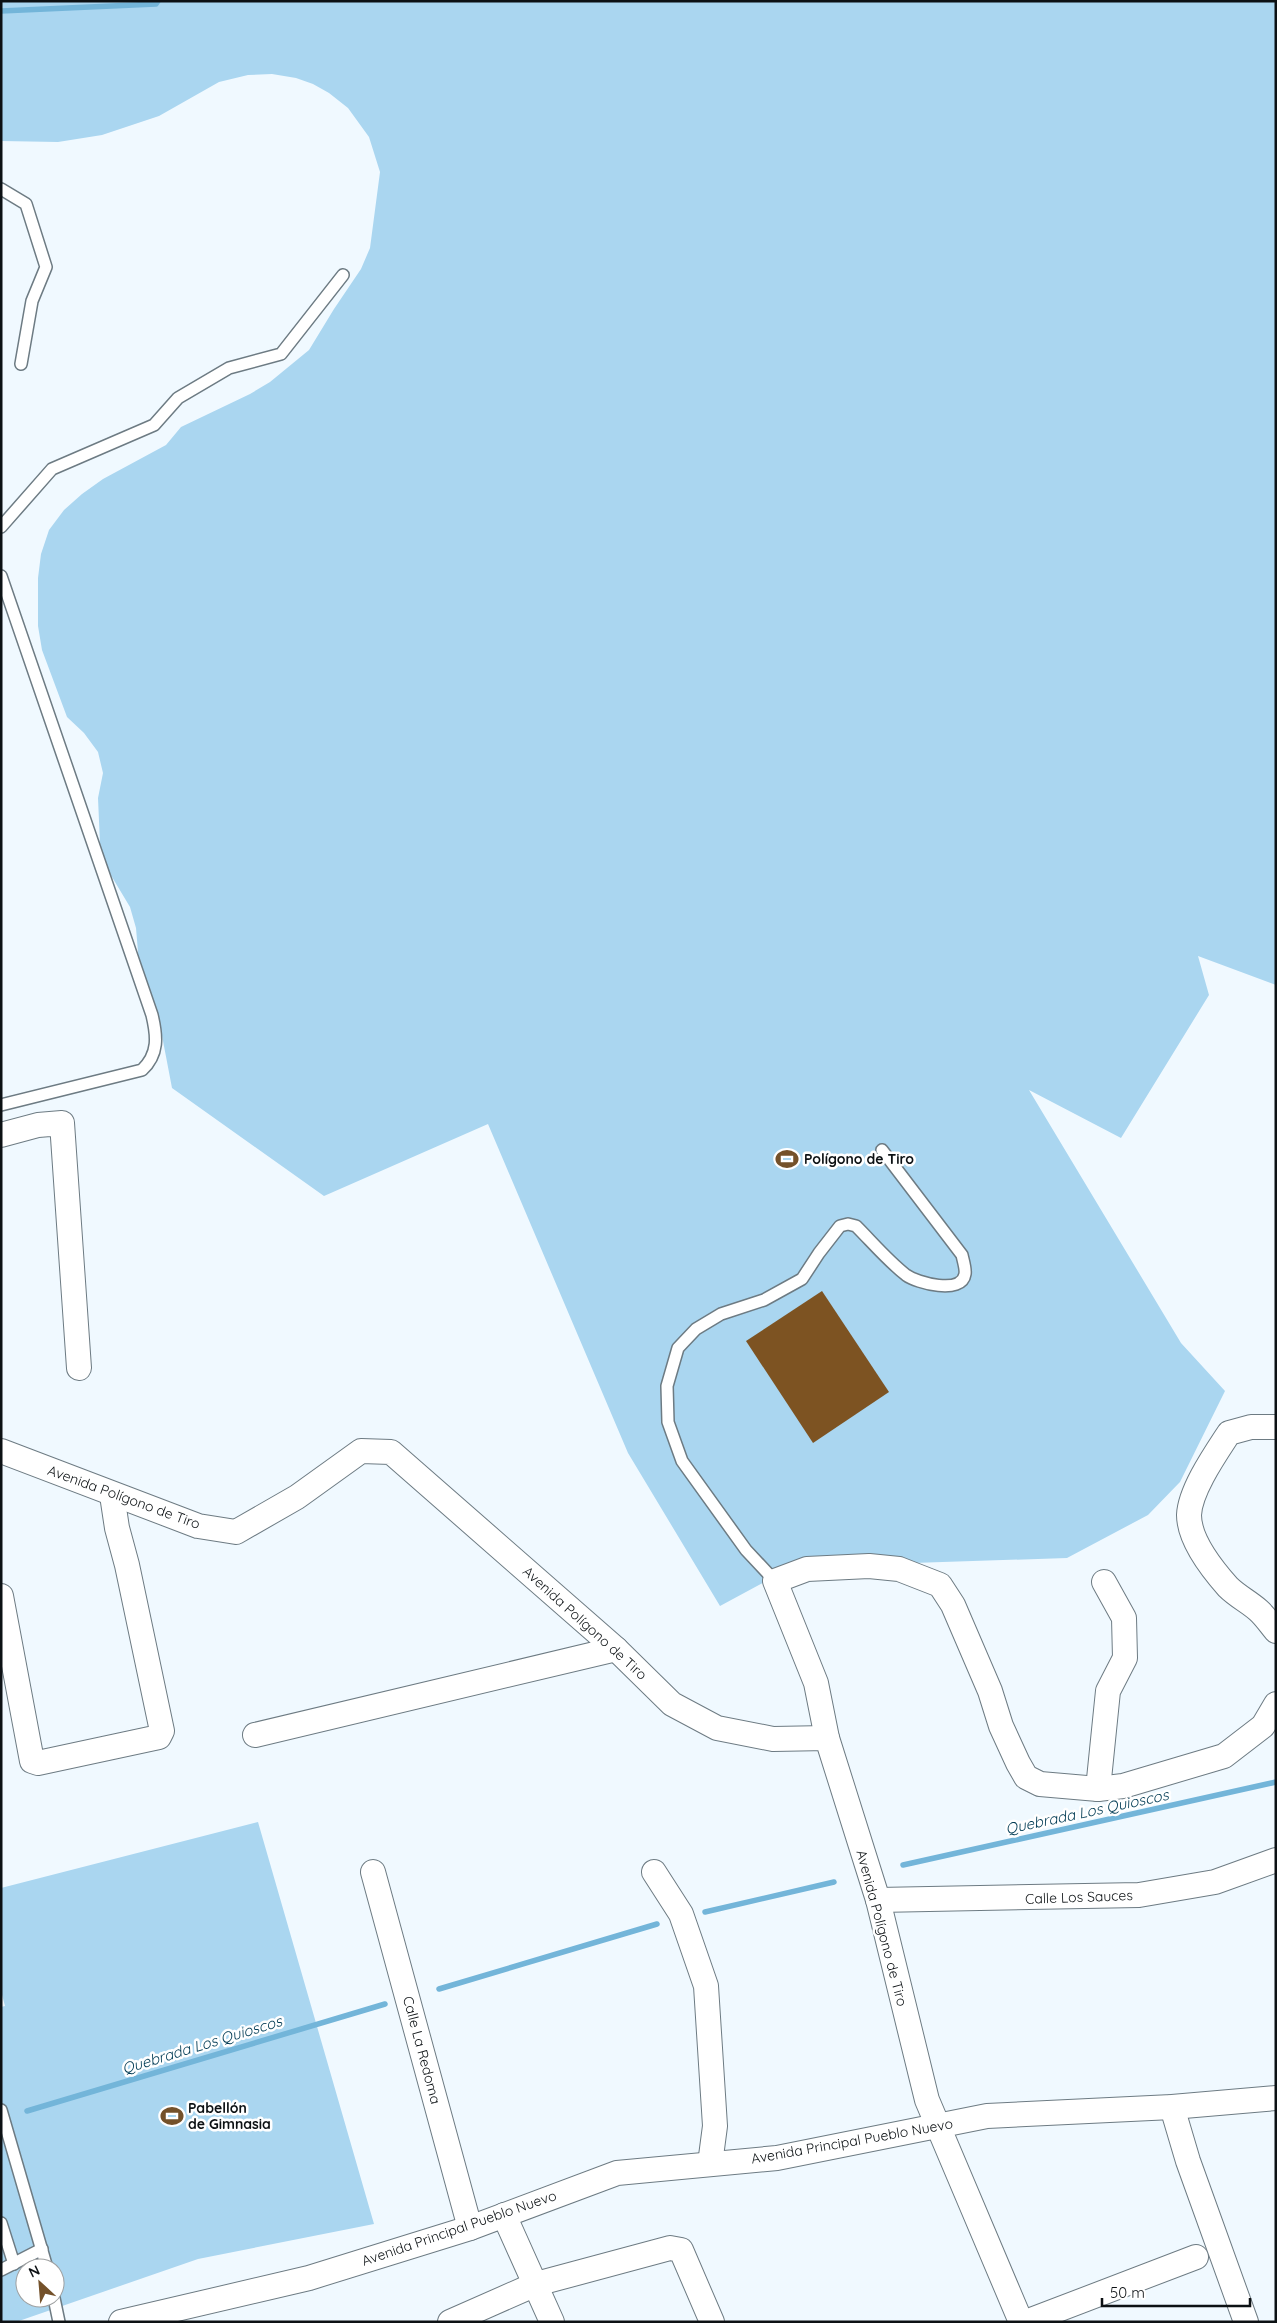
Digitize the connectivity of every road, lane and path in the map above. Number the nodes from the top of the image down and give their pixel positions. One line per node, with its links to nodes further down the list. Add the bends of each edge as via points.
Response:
1 (1, 189): 3 (lane, via 26,204 46,267 32,301)
2 (343, 275): 4 (lane, via 281,354 229,368 178,398 154,425 52,469)
3 (21, 364)
4 (1, 527)
5 (1, 576): 6 (lane, via 157,1035 153,1055 142,1070)
6 (1, 1105)
7 (1, 1136): 9 (street, via 38,1125 62,1123)
8 (882, 1150): 13 (lane, via 962,1255 965,1274 962,1280 956,1284 935,1286 907,1276 856,1226 840,1226 802,1279 764,1300 721,1314 696,1329 678,1348 667,1386 668,1422 682,1461 746,1550)
9 (80, 1368)
10 (1276, 1427): 16 (street, via 1229,1433 1197,1488 1189,1514 1195,1539 1211,1565 1229,1588 1260,1611)
11 (1, 1451): 12 (street, Avenida Polígono de Tiro)
12 (112, 1495): 15 (street, via 162,1731 159,1737 38,1763 32,1761); 17 (street, Avenida Polígono de Tiro, via 198,1526 236,1532 297,1497 361,1451 391,1452)
13 (775, 1582): 20 (street, via 816,1683); 21 (street, via 807,1569 870,1566 899,1569 940,1585 953,1605 990,1691 1001,1726 1026,1777 1040,1784)
14 (1104, 1582): 21 (street, via 1124,1618 1125,1658 1108,1691)
15 (1, 1596)
16 (1276, 1631)
17 (616, 1649): 19 (street); 20 (street, Avenida Polígono de Tiro, via 672,1704 717,1728 773,1739)
18 (1276, 1704): 21 (street, via 1263,1726 1224,1756 1139,1782)
19 (255, 1735)
20 (827, 1738): 25 (street, Avenida Polígono de Tiro)
21 (1098, 1788)
22 (1276, 1860): 25 (street, Calle Los Sauces, via 1216,1882 1139,1895)
23 (373, 1872): 33 (street, Calle La Redoma)
24 (654, 1872): 30 (street, via 681,1914 706,1986 715,2126)
25 (878, 1900): 29 (street, Avenida Polígono de Tiro, via 918,2073)
26 (1276, 2098): 27 (street, Avenida Principal Pueblo Nuevo)
27 (1172, 2107): 29 (street, Avenida Principal Pueblo Nuevo, via 987,2116); 48 (street)
28 (1, 2110): 34 (lane)
29 (938, 2126): 30 (street, Avenida Principal Pueblo Nuevo, via 777,2158); 46 (street, Avenida Polígono de Tiro)
30 (710, 2164): 31 (street, Avenida Principal Pueblo Nuevo, via 617,2173)
31 (504, 2215): 33 (street, Avenida Principal Pueblo Nuevo); 39 (street)
32 (1, 2223): 37 (lane)
33 (470, 2228): 42 (street, Avenida Principal Pueblo Nuevo, via 310,2278)
34 (42, 2249): 36 (lane); 37 (lane)
35 (1196, 2257): 47 (street)
36 (44, 2258)
37 (14, 2264): 38 (lane)
38 (1, 2270)
39 (536, 2284): 43 (street); 44 (street); 45 (street, via 670,2248 681,2250)
40 (56, 2308): 41 (lane)
41 (59, 2322)
42 (121, 2322)
43 (450, 2322)
44 (552, 2322)
45 (712, 2322)
46 (1022, 2322)
47 (1026, 2322)
48 (1246, 2322)

